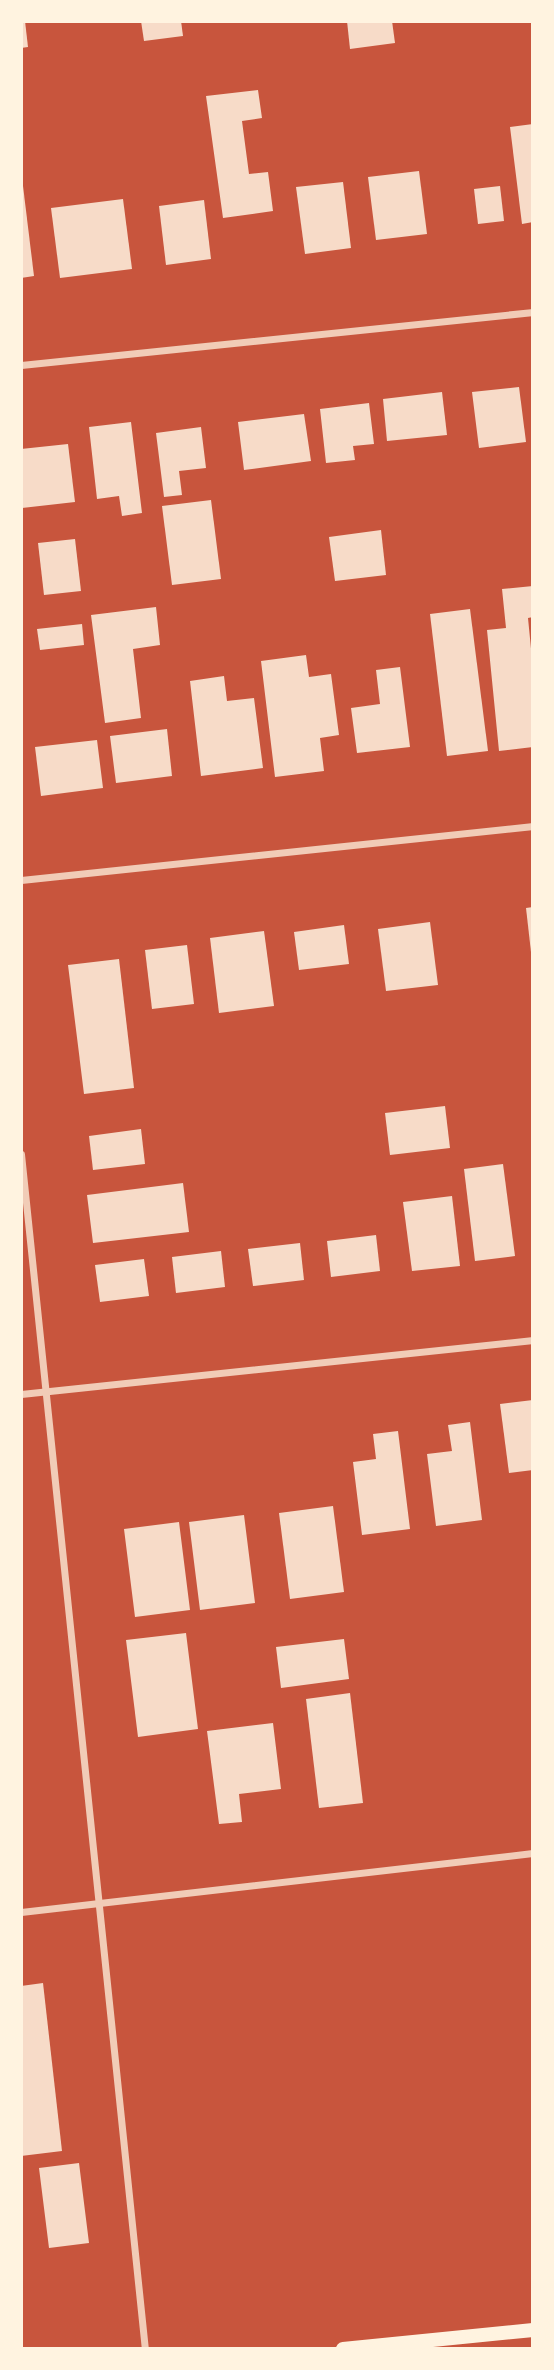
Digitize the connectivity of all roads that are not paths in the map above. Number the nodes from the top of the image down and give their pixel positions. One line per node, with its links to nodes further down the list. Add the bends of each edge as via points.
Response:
1 (533, 312): 2 (street)
2 (21, 365)
3 (533, 826): 4 (street)
4 (21, 880)
5 (21, 1154): 7 (street)
6 (533, 1340): 7 (street)
7 (47, 1391): 8 (street); 10 (street)
8 (21, 1394)
9 (533, 1853): 10 (street)
10 (97, 1904): 11 (street); 14 (street)
11 (21, 1913)
12 (533, 2330): 13 (main road)
13 (428, 2341): 15 (main road); 16 (main road)
14 (145, 2349)
15 (343, 2349)
16 (413, 2349)

